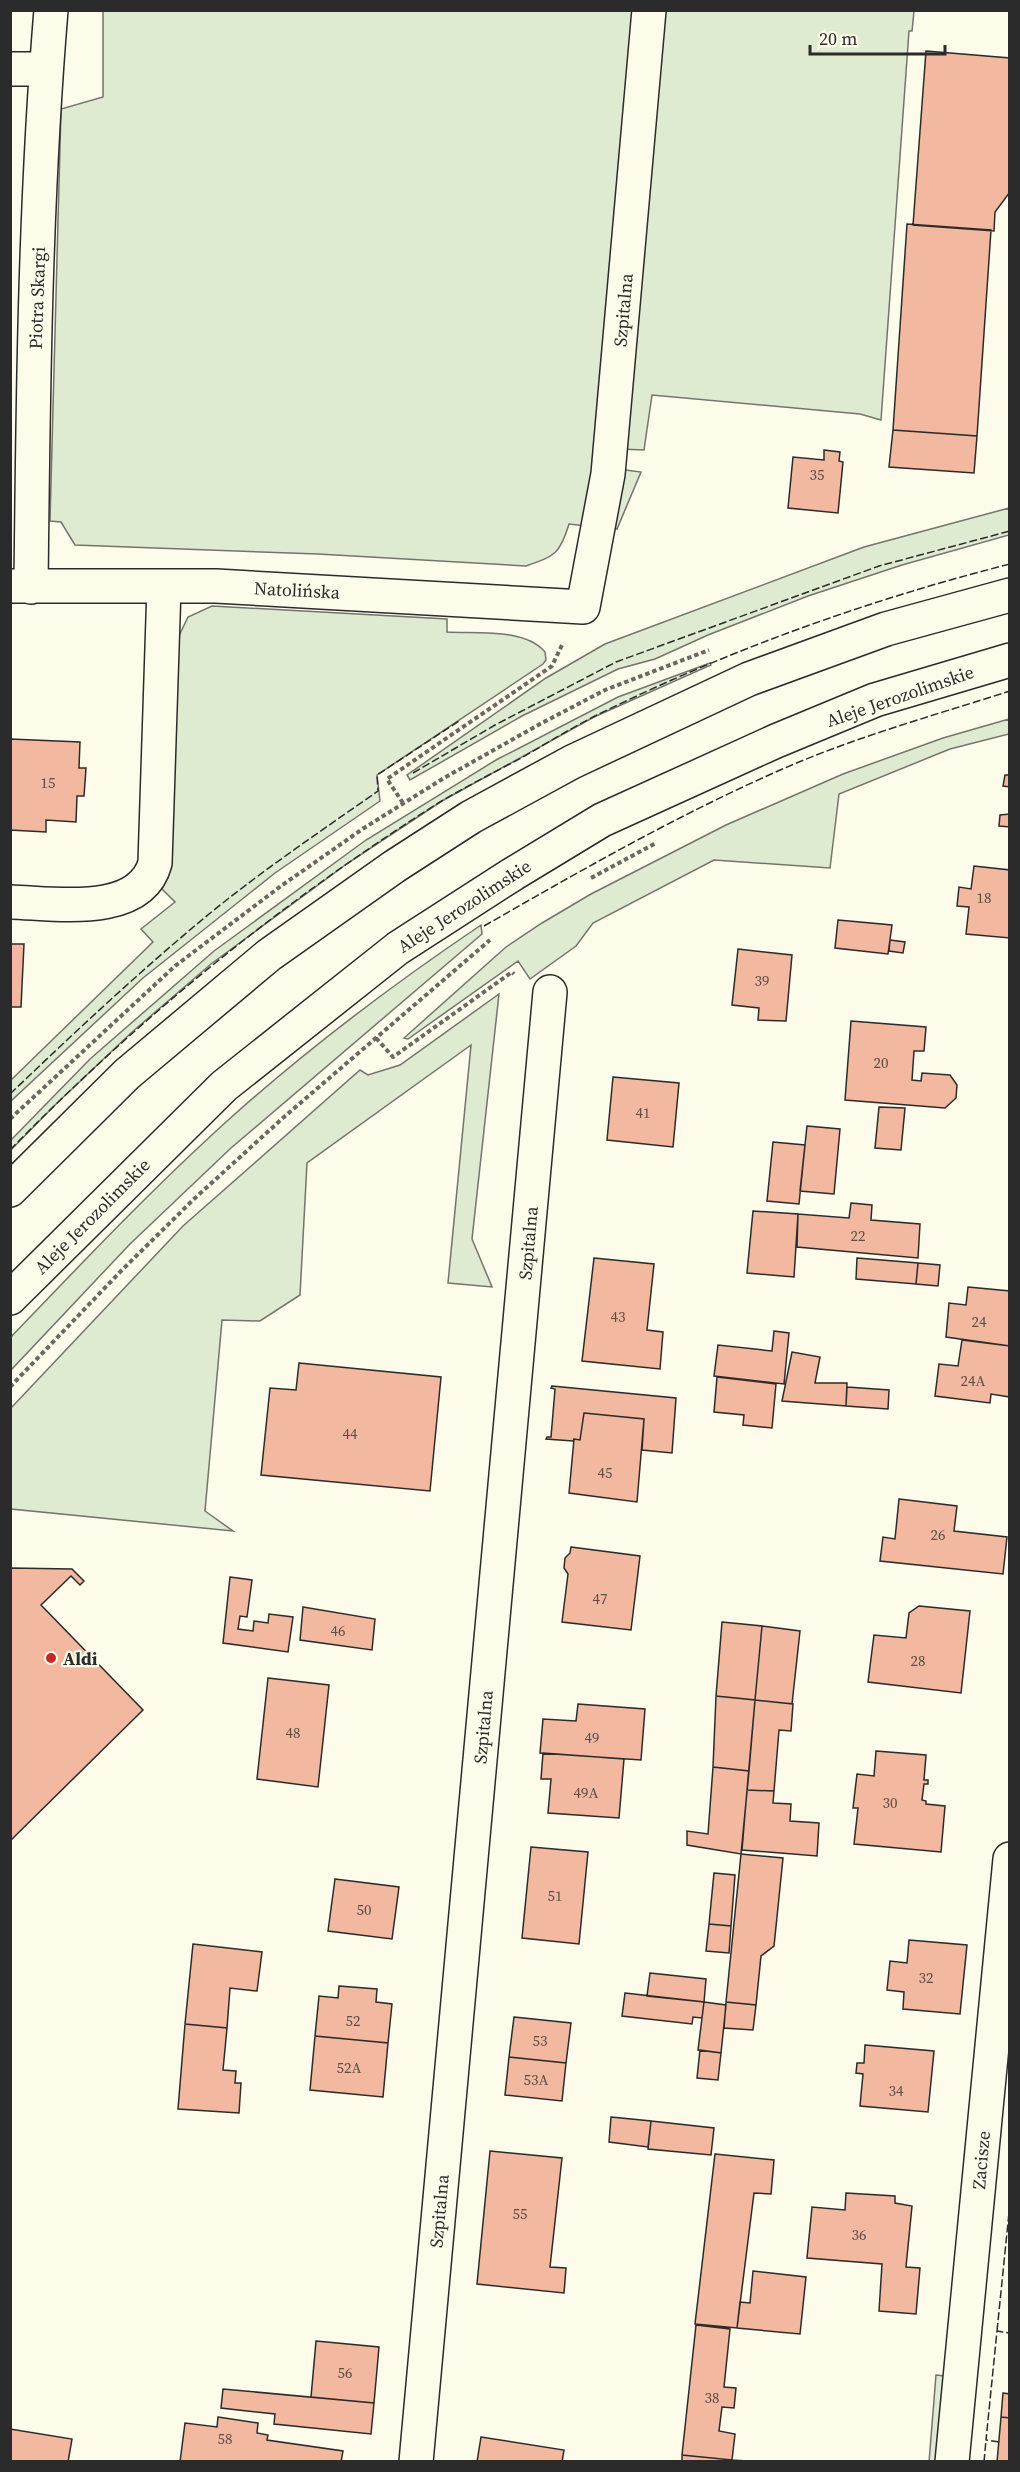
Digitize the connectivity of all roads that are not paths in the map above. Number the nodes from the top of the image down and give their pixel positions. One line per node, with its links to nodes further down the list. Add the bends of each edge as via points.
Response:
1 (51, 10): 4 (street, Piotra Skargi)
2 (649, 10): 8 (street, Szpitalna, via 608,474)
3 (10, 69): 4 (street)
4 (46, 69): 5 (street, Piotra Skargi)
5 (21, 586): 6 (street, Natolińska)
6 (164, 587): 8 (street, Natolińska, via 216,586); 10 (street, via 155,863 151,876 128,896 110,902)
7 (1010, 595): 12 (street, via 886,629 749,679 572,762 471,817 269,955 127,1074)
8 (583, 607)
9 (1010, 660): 13 (street, Aleje Jerozolimskie, via 876,700 776,741 602,820 513,874 398,948 224,1086)
10 (10, 902)
11 (550, 992): 15 (street, Szpitalna)
12 (10, 1190)
13 (10, 1298)
14 (1010, 1859): 16 (street, Zacisze)
15 (416, 2462)
16 (952, 2462)

